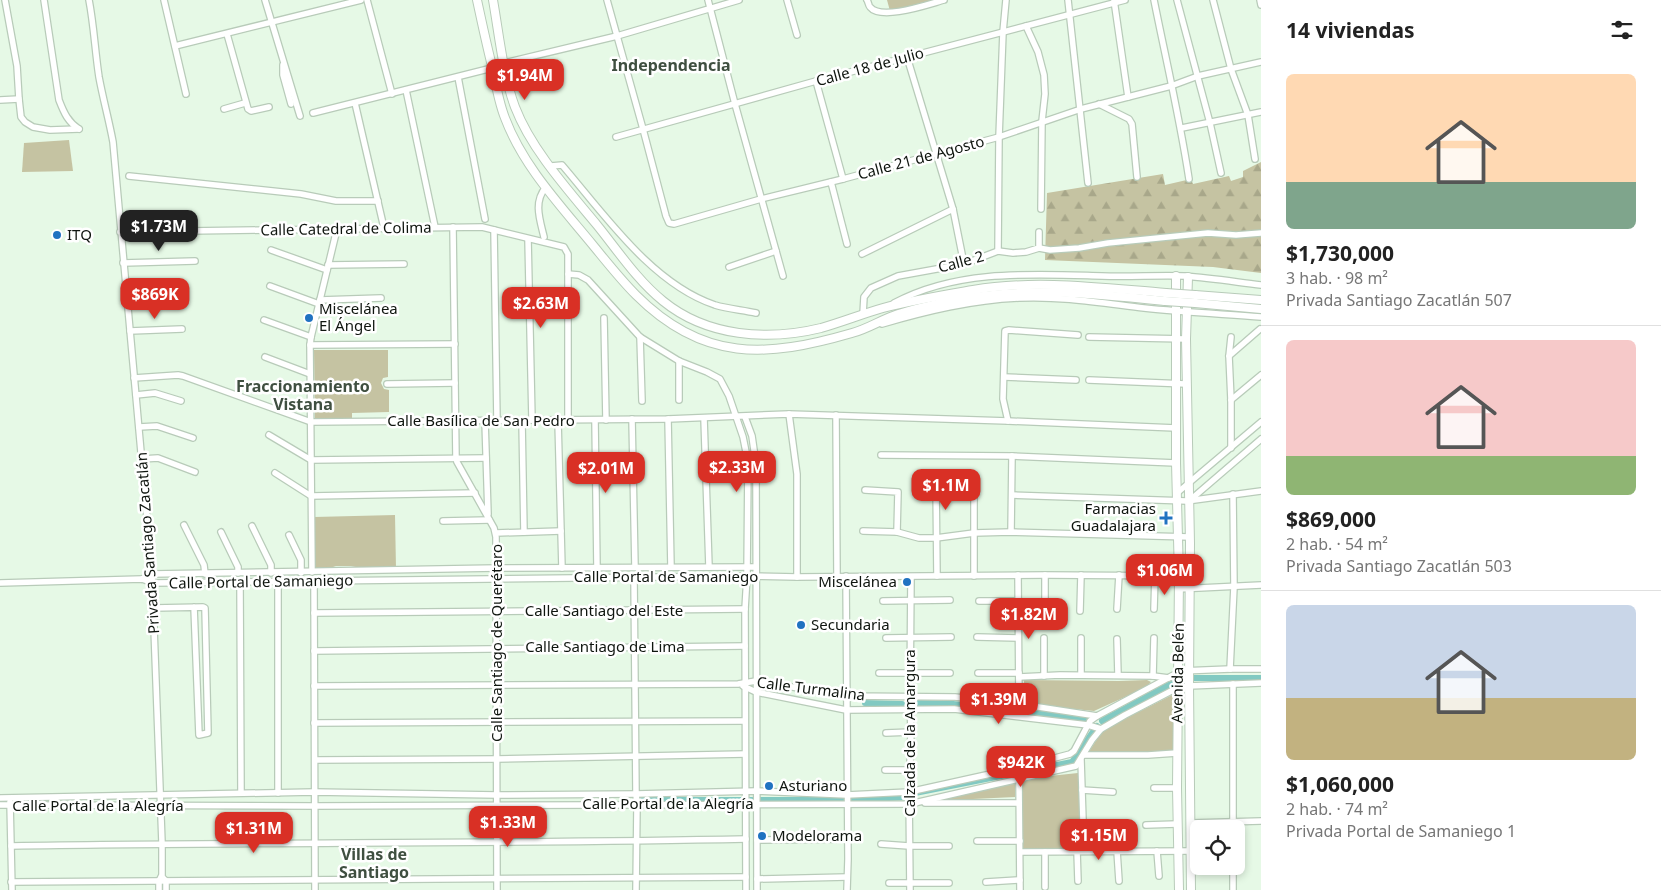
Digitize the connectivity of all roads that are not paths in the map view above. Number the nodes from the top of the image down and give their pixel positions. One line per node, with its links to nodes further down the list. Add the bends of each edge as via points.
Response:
1 (5, 0): 48 (street, via 17,66)
2 (44, 0): 48 (street, via 59,100 71,124 80,129 33,127 22,117)
3 (89, 0): 89 (street, Privada Santiago Zacatlán, via 113,142)
4 (164, 0): 33 (street)
5 (265, 0): 27 (street)
6 (362, 0): 27 (street)
7 (367, 0): 46 (street)
8 (477, 0): 38 (main road)
9 (493, 0): 37 (main road)
10 (607, 0): 32 (street)
11 (708, 0): 25 (street)
12 (739, 0): 25 (street)
13 (787, 0): 31 (street)
14 (867, 0): 15 (street, via 876,11 889,13)
15 (944, 0)
16 (1006, 0): 29 (street, Calle 2)
17 (1068, 0): 26 (street)
18 (1125, 0): 23 (street, Calle 18 de Julio)
19 (1154, 0): 43 (street)
20 (1176, 0): 40 (street)
21 (1213, 0): 39 (street)
22 (1260, 0): 24 (street)
23 (1114, 1): 26 (street, Calle 18 de Julio); 47 (street)
24 (1261, 5)
25 (711, 8): 32 (street); 53 (street)
26 (1069, 14): 28 (street, Calle 18 de Julio); 57 (street)
27 (270, 22): 30 (street); 35 (street)
28 (1026, 26): 29 (street, Calle 18 de Julio); 62 (street, via 1044,75)
29 (1003, 32): 34 (street, Calle 18 de Julio); 67 (street, Calle 2)
30 (226, 34): 33 (street); 50 (street)
31 (797, 35)
32 (617, 36): 37 (street); 65 (street)
33 (175, 46): 45 (street)
34 (908, 56): 42 (street, Calle 18 de Julio); 68 (street)
35 (283, 61): 52 (street, via 283,75); 61 (street)
36 (1261, 62): 39 (street, Calle 21 de Agosto)
37 (504, 63): 70 (main road, via 521,122)
38 (492, 68): 41 (street); 78 (main road, via 505,119 525,158)
39 (1231, 69): 40 (street, Calle 21 de Agosto); 60 (street)
40 (1198, 76): 43 (street, Calle 21 de Agosto); 63 (street)
41 (458, 77): 44 (street); 83 (street)
42 (816, 81): 53 (street, Calle 18 de Julio); 74 (street)
43 (1171, 86): 47 (street, Calle 21 de Agosto); 64 (street)
44 (406, 90): 46 (street); 84 (street)
45 (186, 94)
46 (392, 94): 51 (street)
47 (1128, 97): 54 (street, Calle 21 de Agosto)
48 (18, 99): 49 (street)
49 (0, 100)
50 (245, 103): 55 (street, via 251,111); 56 (street)
51 (355, 103): 59 (street); 80 (street)
52 (291, 104)
53 (735, 104): 65 (street, Calle 18 de Julio); 79 (street)
54 (1098, 104): 57 (street, Calle 21 de Agosto); 73 (street, via 1129,119 1132,124)
55 (269, 107)
56 (224, 108)
57 (1081, 109): 62 (street, Calle 21 de Agosto); 77 (street)
58 (1261, 112): 60 (street)
59 (313, 113)
60 (1248, 115): 63 (street); 69 (street)
61 (300, 116)
62 (1042, 121): 67 (street, Calle 21 de Agosto); 81 (street)
63 (1210, 123): 64 (street); 71 (street)
64 (1182, 128): 75 (street)
65 (643, 129): 66 (street, Calle 18 de Julio); 79 (street, Calle 21 de Agosto, via 669,223)
66 (616, 137)
67 (999, 137): 68 (street, Calle 21 de Agosto); 98 (street, Calle 2)
68 (935, 154): 74 (street, Calle 21 de Agosto); 82 (street)
69 (1255, 159)
70 (551, 166): 123 (street, via 562,165 634,249 666,278 715,305); 124 (main road, via 642,282 665,303 698,322 740,333 778,335 821,328)
71 (1221, 173)
72 (129, 176): 80 (street, via 301,194 336,201)
73 (1137, 177)
74 (843, 179): 76 (street, Calle 21 de Agosto)
75 (1189, 179)
76 (831, 182): 79 (street, Calle 21 de Agosto); 94 (street)
77 (1088, 183)
78 (546, 187): 92 (street, via 538,201); 128 (main road, via 636,295 675,327 706,342 732,349 773,350)
79 (761, 198): 97 (street)
80 (378, 201): 86 (street)
81 (1041, 209)
82 (952, 210): 99 (street); 103 (street)
83 (484, 219)
84 (435, 227): 85 (street, Calle Catedral de Colima); 86 (street, Calle Catedral de Colima)
85 (453, 227): 88 (street, Calle Catedral de Colima); 139 (street, Calle Santiago de Querétaro)
86 (384, 228): 87 (street, Calle Catedral de Colima)
87 (338, 229): 89 (street, Calle Catedral de Colima); 104 (street)
88 (494, 230): 93 (street, Calle Catedral de Colima); 173 (street)
89 (120, 232): 101 (street, Privada Santiago Zacatlán)
90 (1039, 232): 95 (street)
91 (1261, 233): 95 (street, via 1208,233 1079,248)
92 (544, 237)
93 (528, 239): 106 (street, Calle Catedral de Colima, via 564,247 567,250); 166 (street)
94 (847, 244)
95 (1039, 248): 98 (street, via 1013,253)
96 (271, 250): 104 (street)
97 (776, 251): 105 (street); 107 (street)
98 (998, 251): 103 (street, Calle 2)
99 (862, 254)
100 (195, 261): 101 (street)
101 (123, 264): 113 (street, Privada Santiago Zacatlán)
102 (404, 264): 104 (street)
103 (964, 264): 124 (street, Calle 2, via 898,276 870,288 864,297)
104 (328, 268): 118 (street)
105 (729, 268)
106 (568, 274): 134 (street, via 588,280); 168 (street)
107 (783, 276)
108 (1176, 276): 109 (street); 119 (street, via 1026,274 980,278 931,287); 121 (main road, Avenida Belén)
109 (1188, 276): 110 (street); 122 (main road, Avenida Belén)
110 (1261, 285)
111 (270, 286): 118 (street)
112 (179, 296): 113 (street)
113 (126, 297): 131 (street, Privada Santiago Zacatlán)
114 (1165, 297): 116 (main road, bridge); 119 (main road, via 1076,286 1005,286); 128 (main road, via 1044,291 1006,293 946,302 891,317)
115 (381, 298): 118 (street)
116 (1195, 299): 117 (main road); 120 (main road)
117 (1261, 300)
118 (319, 302): 133 (street)
119 (885, 307): 124 (main road)
120 (1261, 309)
121 (1176, 311): 122 (street); 128 (street, via 1058,298 1018,298 951,306); 137 (main road, Avenida Belén)
122 (1186, 312): 125 (street); 138 (main road, Avenida Belén)
123 (756, 313)
124 (863, 314)
125 (1261, 317)
126 (604, 318): 170 (street)
127 (264, 320): 133 (street)
128 (870, 327)
129 (182, 329): 131 (street)
130 (1260, 329): 141 (street)
131 (130, 331): 147 (street, Privada Santiago Zacatlán)
132 (1078, 335): 146 (street, via 1005,331)
133 (311, 337): 140 (street)
134 (640, 337): 143 (street); 158 (street)
135 (1089, 337): 137 (street)
136 (1231, 337): 141 (street)
137 (1176, 339): 138 (street); 152 (main road, Avenida Belén)
138 (1186, 339): 153 (main road, Avenida Belén)
139 (455, 344): 140 (street); 150 (street, Calle Santiago de Querétaro)
140 (310, 345): 144 (street)
141 (1230, 356): 156 (street)
142 (265, 357): 144 (street)
143 (679, 361): 155 (street); 161 (street, via 720,379)
144 (310, 374): 175 (street)
145 (1261, 375): 156 (street)
146 (1004, 377): 148 (street); 171 (street, via 1003,399)
147 (134, 378): 154 (street, Privada Santiago Zacatlán); 175 (street, Calle Basílica de San Pedro, via 183,376)
148 (1076, 380)
149 (1089, 380): 152 (street)
150 (455, 383): 151 (street); 176 (street, Calle Santiago de Querétaro)
151 (387, 384)
152 (1177, 384): 153 (street); 179 (main road, Avenida Belén)
153 (1186, 384): 193 (main road, Avenida Belén)
154 (136, 395): 157 (street, via 155,393); 178 (street, Privada Santiago Zacatlán)
155 (678, 400)
156 (1231, 400): 183 (street)
157 (181, 401)
158 (642, 401)
159 (789, 414): 160 (street, Calle Basílica de San Pedro); 162 (street, Calle Basílica de San Pedro); 246 (street, via 797,474)
160 (836, 415): 171 (street, Calle Basílica de San Pedro); 237 (street)
161 (737, 417): 162 (street, Calle Basílica de San Pedro); 163 (street, Calle Basílica de San Pedro); 221 (street, via 748,462)
162 (745, 417): 222 (street, via 756,464)
163 (704, 418): 165 (street, Calle Basílica de San Pedro); 220 (street)
164 (632, 419): 165 (street, Calle Basílica de San Pedro); 170 (street, Calle Basílica de San Pedro); 218 (street)
165 (668, 419): 219 (street)
166 (532, 420): 167 (street, Calle Basílica de San Pedro); 174 (street, Calle Basílica de San Pedro)
167 (558, 420): 168 (street, Calle Basílica de San Pedro); 206 (street)
168 (568, 420): 169 (street, Calle Basílica de San Pedro)
169 (595, 420): 170 (street, Calle Basílica de San Pedro); 225 (street)
170 (606, 420)
171 (1008, 420): 179 (street, Calle Basílica de San Pedro)
172 (486, 421): 173 (street, Calle Basílica de San Pedro); 176 (street, Calle Basílica de San Pedro); 187 (street)
173 (497, 421): 174 (street, Calle Basílica de San Pedro)
174 (522, 421): 210 (street)
175 (311, 422): 176 (street, Calle Basílica de San Pedro); 189 (street)
176 (456, 422): 186 (street, Calle Santiago de Querétaro)
177 (1261, 422): 183 (street)
178 (139, 427): 181 (street, via 157,426); 188 (street, Privada Santiago Zacatlán)
179 (1176, 428): 190 (main road, Avenida Belén)
180 (269, 435): 189 (street)
181 (193, 438)
182 (1261, 439): 201 (street)
183 (1230, 448): 193 (street)
184 (881, 455): 185 (street)
185 (1012, 456): 190 (street); 198 (street)
186 (456, 458): 187 (street); 189 (street); 196 (street, Calle Santiago de Querétaro)
187 (486, 458): 202 (street)
188 (142, 459): 191 (street, via 158,458); 229 (street, Privada Santiago Zacatlán)
189 (311, 460): 199 (street)
190 (1176, 463): 200 (main road, Avenida Belén)
191 (195, 472)
192 (275, 473): 199 (street)
193 (1190, 483): 200 (street); 201 (main road, Avenida Belén)
194 (865, 490): 211 (street, via 898,492)
195 (1261, 491): 197 (street)
196 (475, 493): 199 (street); 202 (street, Calle Santiago de Querétaro)
197 (1233, 494): 201 (street); 256 (street)
198 (1012, 495): 200 (street); 212 (street)
199 (312, 496): 226 (street)
200 (1177, 497): 201 (street); 215 (main road, Avenida Belén)
201 (1189, 500): 216 (main road, Avenida Belén)
202 (488, 519): 203 (street); 209 (street, Calle Santiago de Querétaro)
203 (444, 521)
204 (184, 525): 230 (street, via 204,566)
205 (252, 526): 227 (street, via 271,565)
206 (561, 531): 210 (street); 224 (street)
207 (863, 531): 211 (street)
208 (221, 532): 231 (street, via 238,566)
209 (496, 532): 210 (street); 223 (street, Calle Santiago de Querétaro)
210 (524, 532)
211 (897, 532): 217 (street, via 919,538)
212 (1011, 532): 213 (street); 215 (street)
213 (974, 533): 217 (street); 217 (street, via 973,479 940,478 937,481); 240 (street)
214 (289, 535): 228 (street, via 301,560)
215 (1178, 537): 216 (street); 242 (main road, Avenida Belén)
216 (1190, 537): 243 (main road, Avenida Belén)
217 (936, 538): 239 (street)
218 (635, 567): 219 (street, Calle Portal de Samaniego); 225 (street, Calle Portal de Samaniego)
219 (671, 567): 220 (street, Calle Portal de Samaniego)
220 (709, 567): 221 (street, Calle Portal de Samaniego)
221 (747, 567): 222 (street, Calle Portal de Samaniego); 236 (street)
222 (756, 567): 245 (street)
223 (496, 568): 224 (street, Calle Portal de Samaniego); 226 (street, Calle Portal de Samaniego); 249 (street, Calle Santiago de Querétaro)
224 (562, 568): 225 (street, Calle Portal de Samaniego)
225 (597, 568)
226 (312, 572): 228 (street, Calle Portal de Samaniego)
227 (271, 573): 228 (street, Calle Portal de Samaniego); 231 (street, Calle Portal de Samaniego)
228 (301, 573)
229 (152, 574): 230 (street, Calle Portal de Samaniego); 248 (street, Calle Portal de Samaniego); 254 (street, Privada Santiago Zacatlán)
230 (204, 574): 231 (street, Calle Portal de Samaniego)
231 (238, 574)
232 (1018, 575): 233 (street, Calle Portal de Samaniego); 240 (street, Calle Portal de Samaniego); 263 (street)
233 (1045, 575): 234 (street, Calle Portal de Samaniego); 271 (street)
234 (1081, 575): 235 (street, Calle Portal de Samaniego); 269 (street)
235 (1118, 575): 241 (street, Calle Portal de Samaniego); 267 (street)
236 (747, 576): 244 (street, Calle Portal de Samaniego); 245 (street, Calle Portal de Samaniego); 266 (street)
237 (837, 576): 238 (street, Calle Portal de Samaniego); 246 (street, Calle Portal de Samaniego)
238 (846, 576): 247 (street, Calle Portal de Samaniego); 313 (street)
239 (937, 576): 240 (street, Calle Portal de Samaniego); 247 (street, Calle Portal de Samaniego)
240 (974, 576)
241 (1155, 576): 242 (street, Calle Portal de Samaniego); 268 (street)
242 (1179, 576): 243 (street, Calle Portal de Samaniego); 257 (main road, Avenida Belén)
243 (1190, 576): 258 (main road, Avenida Belén)
244 (634, 577): 249 (street, Calle Portal de Samaniego); 270 (street)
245 (757, 577): 246 (street, Calle Portal de Samaniego); 303 (street)
246 (797, 577)
247 (911, 577): 261 (street, Calzada de la Amargura)
248 (142, 579): 253 (street, Calle Portal de Samaniego); 254 (street, Calle Portal de Samaniego)
249 (496, 579): 250 (street, Calle Portal de Samaniego); 272 (street, Calle Santiago de Querétaro)
250 (314, 581): 252 (street, Calle Portal de Samaniego); 273 (street)
251 (240, 582): 252 (street, Calle Portal de Samaniego); 254 (street, Calle Portal de Samaniego); 344 (street)
252 (278, 582): 345 (street)
253 (0, 583)
254 (152, 583): 264 (street, Privada Santiago Zacatlán)
255 (1261, 585): 256 (street)
256 (1234, 587): 258 (street); 287 (street)
257 (1178, 589): 258 (street); 290 (main road, Avenida Belén)
258 (1190, 589): 289 (main road, Avenida Belén)
259 (883, 600): 261 (street)
260 (950, 600): 261 (street)
261 (910, 601): 277 (street, Calzada de la Amargura)
262 (979, 601): 263 (street)
263 (1018, 601): 278 (street)
264 (154, 608): 265 (street); 347 (street, Privada Santiago Zacatlán)
265 (194, 608): 300 (street, via 205,608); 301 (street)
266 (745, 609): 270 (street, Calle Santiago del Este); 283 (street)
267 (1117, 609)
268 (1154, 609)
269 (1080, 610)
270 (635, 611): 272 (street, Calle Santiago del Este); 284 (street)
271 (1045, 611)
272 (497, 612): 273 (street, Calle Santiago del Este); 285 (street, Calle Santiago de Querétaro)
273 (314, 613): 286 (street)
274 (951, 637): 277 (street)
275 (977, 637): 278 (street)
276 (886, 638): 277 (street)
277 (910, 638): 292 (street, Calzada de la Amargura)
278 (1018, 638): 295 (street)
279 (1044, 638): 297 (street)
280 (1081, 638): 296 (street)
281 (1154, 638): 299 (street)
282 (1117, 639): 298 (street)
283 (745, 646): 284 (street, Calle Santiago de Lima); 308 (street)
284 (635, 647): 285 (street, Calle Santiago de Lima); 305 (street)
285 (497, 648): 286 (street, Calle Santiago de Lima); 307 (street, Calle Santiago de Querétaro)
286 (314, 651): 309 (street)
287 (1230, 668): 288 (street); 289 (street)
288 (1261, 669)
289 (1189, 670): 290 (street); 310 (main road, Avenida Belén)
290 (1178, 672): 302 (street); 311 (main road, Avenida Belén)
291 (879, 673): 292 (street)
292 (910, 673): 293 (street); 314 (street, Calzada de la Amargura)
293 (950, 673)
294 (978, 673): 295 (street)
295 (1019, 675): 297 (street); 315 (street)
296 (1081, 675): 297 (street); 298 (street)
297 (1044, 676)
298 (1118, 676): 299 (street)
299 (1154, 676): 302 (street)
300 (207, 677): 301 (street); 301 (street, via 208,733 199,735)
301 (196, 678)
302 (1169, 679): 318 (street)
303 (756, 681): 308 (street, Calle Turmalina); 312 (street); 313 (street, Calle Turmalina)
304 (1261, 683): 306 (street)
305 (635, 684): 307 (street, Calle Turmalina); 308 (street, Calle Turmalina); 321 (street)
306 (1233, 684): 310 (street); 363 (street)
307 (497, 685): 309 (street, Calle Turmalina); 320 (street, Calle Santiago de Querétaro)
308 (745, 685): 312 (street, Calle Turmalina); 319 (street)
309 (314, 686): 322 (street)
310 (1189, 686): 311 (street); 365 (main road, Avenida Belén)
311 (1178, 688): 324 (street); 327 (main road, Avenida Belén)
312 (756, 692): 317 (street, Calle Turmalina); 339 (street)
313 (846, 696): 314 (street, Calle Turmalina); 317 (street)
314 (910, 696): 315 (street, Calle Turmalina); 316 (street, Calzada de la Amargura)
315 (1018, 704): 318 (street, Calle Turmalina)
316 (910, 708): 317 (street, Calle Turmalina); 323 (street, Calle Turmalina, via 954,708); 325 (street, Calzada de la Amargura)
317 (846, 710): 349 (street)
318 (1096, 716): 323 (street, Calle Portal de la Alegría)
319 (745, 721): 321 (street); 328 (street)
320 (497, 722): 321 (street); 322 (street); 331 (street, Calle Santiago de Querétaro)
321 (636, 722): 329 (street)
322 (314, 723): 332 (street)
323 (1088, 725): 324 (street, Calle Turmalina); 342 (street, Calle Portal de la Alegría, via 1070,754)
324 (1101, 729): 330 (street)
325 (912, 732): 326 (street); 334 (street, Calzada de la Amargura)
326 (886, 733)
327 (1177, 753): 330 (street); 337 (main road, Avenida Belén)
328 (745, 754): 329 (street); 341 (street)
329 (636, 756): 331 (street); 346 (street)
330 (1082, 757): 335 (street, Calle Portal de la Alegría, via 1072,767); 338 (street)
331 (497, 759): 332 (street); 348 (street, Calle Santiago de Querétaro)
332 (315, 760): 340 (street)
333 (886, 770): 334 (street)
334 (911, 770): 342 (street, Calzada de la Amargura)
335 (1019, 778): 352 (street); 356 (street, Calle Portal de la Alegría)
336 (1154, 788): 337 (street)
337 (1177, 788): 367 (main road, Avenida Belén)
338 (1082, 790): 343 (street); 369 (street)
339 (756, 791): 341 (street, Calle Portal de la Alegría); 349 (street, Calle Portal de la Alegría); 355 (street)
340 (314, 792): 345 (street, Calle Portal de la Alegría); 348 (street, Calle Portal de la Alegría); 361 (street)
341 (745, 792): 346 (street, Calle Portal de la Alegría); 354 (street)
342 (909, 792): 349 (street, Calle Portal de la Alegría); 356 (street, Calzada de la Amargura)
343 (1113, 792)
344 (241, 793): 345 (street, Calle Portal de la Alegría); 347 (street, Calle Portal de la Alegría)
345 (278, 793)
346 (636, 794): 348 (street, Calle Portal de la Alegría); 353 (street)
347 (160, 795): 351 (street, Calle Portal de la Alegría); 360 (street, Privada Santiago Zacatlán)
348 (497, 795): 359 (street, Calle Santiago de Querétaro)
349 (847, 795): 362 (street)
350 (0, 798): 351 (street, Calle Portal de la Alegría)
351 (10, 798): 358 (street)
352 (1019, 803): 356 (street, Calzada de la Amargura); 376 (street)
353 (637, 804): 354 (street, Calle Portal de la Alegría); 359 (street, Calle Portal de la Alegría); 377 (street)
354 (746, 804): 355 (street, Calle Portal de la Alegría); 371 (street)
355 (757, 804): 362 (street, Calle Portal de la Alegría); 373 (street)
356 (912, 804): 362 (street, Calle Portal de la Alegría); 382 (street, Calzada de la Amargura)
357 (0, 805): 358 (street, Calle Portal de la Alegría)
358 (10, 805): 360 (street, Calle Portal de la Alegría); 381 (street)
359 (497, 805): 361 (street, Calle Portal de la Alegría); 374 (street, Calle Santiago de Querétaro)
360 (160, 806): 361 (street, Calle Portal de la Alegría); 378 (street, Privada Santiago Zacatlán)
361 (315, 806): 379 (street)
362 (847, 806): 372 (street)
363 (1233, 820)
364 (1261, 821): 366 (street)
365 (1190, 823)
366 (1245, 823)
367 (1177, 824): 368 (street); 387 (main road, Avenida Belén)
368 (1146, 825)
369 (1083, 831): 370 (street); 384 (street)
370 (1116, 832)
371 (746, 839): 377 (street); 394 (street)
372 (848, 839): 373 (street); 395 (street)
373 (757, 840): 398 (street)
374 (497, 841): 377 (street); 379 (street); 396 (street, Calle Santiago de Querétaro)
375 (977, 841): 376 (street)
376 (1020, 841): 389 (street)
377 (637, 842): 397 (street)
378 (162, 843): 379 (street); 381 (street); 399 (street, Privada Santiago Zacatlán)
379 (315, 844): 400 (street)
380 (881, 844): 382 (street)
381 (11, 846): 404 (street)
382 (909, 846): 383 (street); 406 (street, Calzada de la Amargura)
383 (949, 846)
384 (1081, 851): 385 (street); 390 (street); 402 (street)
385 (1117, 851): 386 (street); 403 (street)
386 (1157, 851): 387 (street); 393 (street)
387 (1178, 851): 388 (street); 421 (main road, Avenida Belén)
388 (1190, 851)
389 (1020, 852): 390 (street); 401 (street)
390 (1045, 852): 409 (street)
391 (1191, 875): 422 (main road, Avenida Belén)
392 (1233, 875): 423 (street)
393 (1158, 876)
394 (746, 877): 397 (street); 416 (street)
395 (847, 877): 398 (street); 418 (street)
396 (497, 878): 397 (street); 400 (street); 414 (street, Calle Santiago de Querétaro)
397 (636, 878): 415 (street)
398 (757, 878): 417 (street)
399 (162, 879): 400 (street); 404 (street); 411 (street); 412 (street)
400 (315, 880): 413 (street)
401 (1020, 880): 405 (street); 420 (street)
402 (1078, 881)
403 (1119, 881)
404 (12, 882): 410 (street)
405 (986, 882)
406 (910, 883): 407 (street); 408 (street); 419 (street, Calzada de la Amargura)
407 (949, 883)
408 (889, 884)
409 (1045, 887)
410 (12, 890)
411 (159, 890)
412 (166, 890)
413 (315, 890)
414 (497, 890)
415 (636, 890)
416 (746, 890)
417 (757, 890)
418 (847, 890)
419 (910, 890)
420 (1020, 890)
421 (1179, 890)
422 (1191, 890)
423 (1233, 890)

